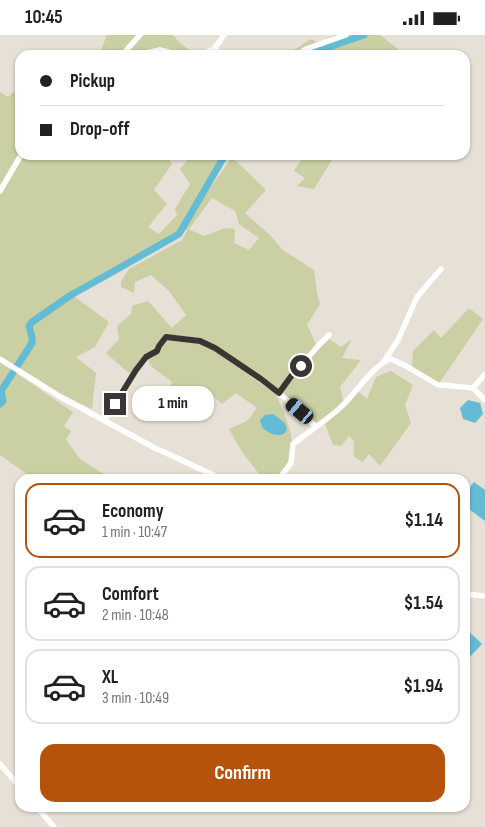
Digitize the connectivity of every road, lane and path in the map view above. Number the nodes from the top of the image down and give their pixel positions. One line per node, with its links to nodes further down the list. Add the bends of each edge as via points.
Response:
1 (140, 35): 5 (street)
2 (224, 35): 4 (street)
3 (346, 35): 6 (street)
4 (214, 49)
5 (126, 50)
6 (304, 50)
7 (18, 160): 8 (street)
8 (0, 191)
9 (441, 269): 12 (street, via 417,297 398,340)
10 (328, 335): 15 (street)
11 (0, 359): 17 (street)
12 (384, 361): 14 (street, via 391,359 438,385); 18 (street, via 342,406)
13 (485, 374): 14 (street)
14 (473, 388): 16 (street)
15 (279, 393): 17 (street, via 215,348 200,341 166,337 157,351 146,357 136,370); 18 (street)
16 (485, 400)
17 (104, 420): 19 (street)
18 (316, 427): 20 (street, via 293,444 291,463)
19 (211, 474)
20 (283, 474)
21 (470, 594): 22 (street)
22 (485, 596)
23 (0, 764): 24 (street)
24 (15, 781)
25 (41, 812): 26 (street)
26 (54, 827)

